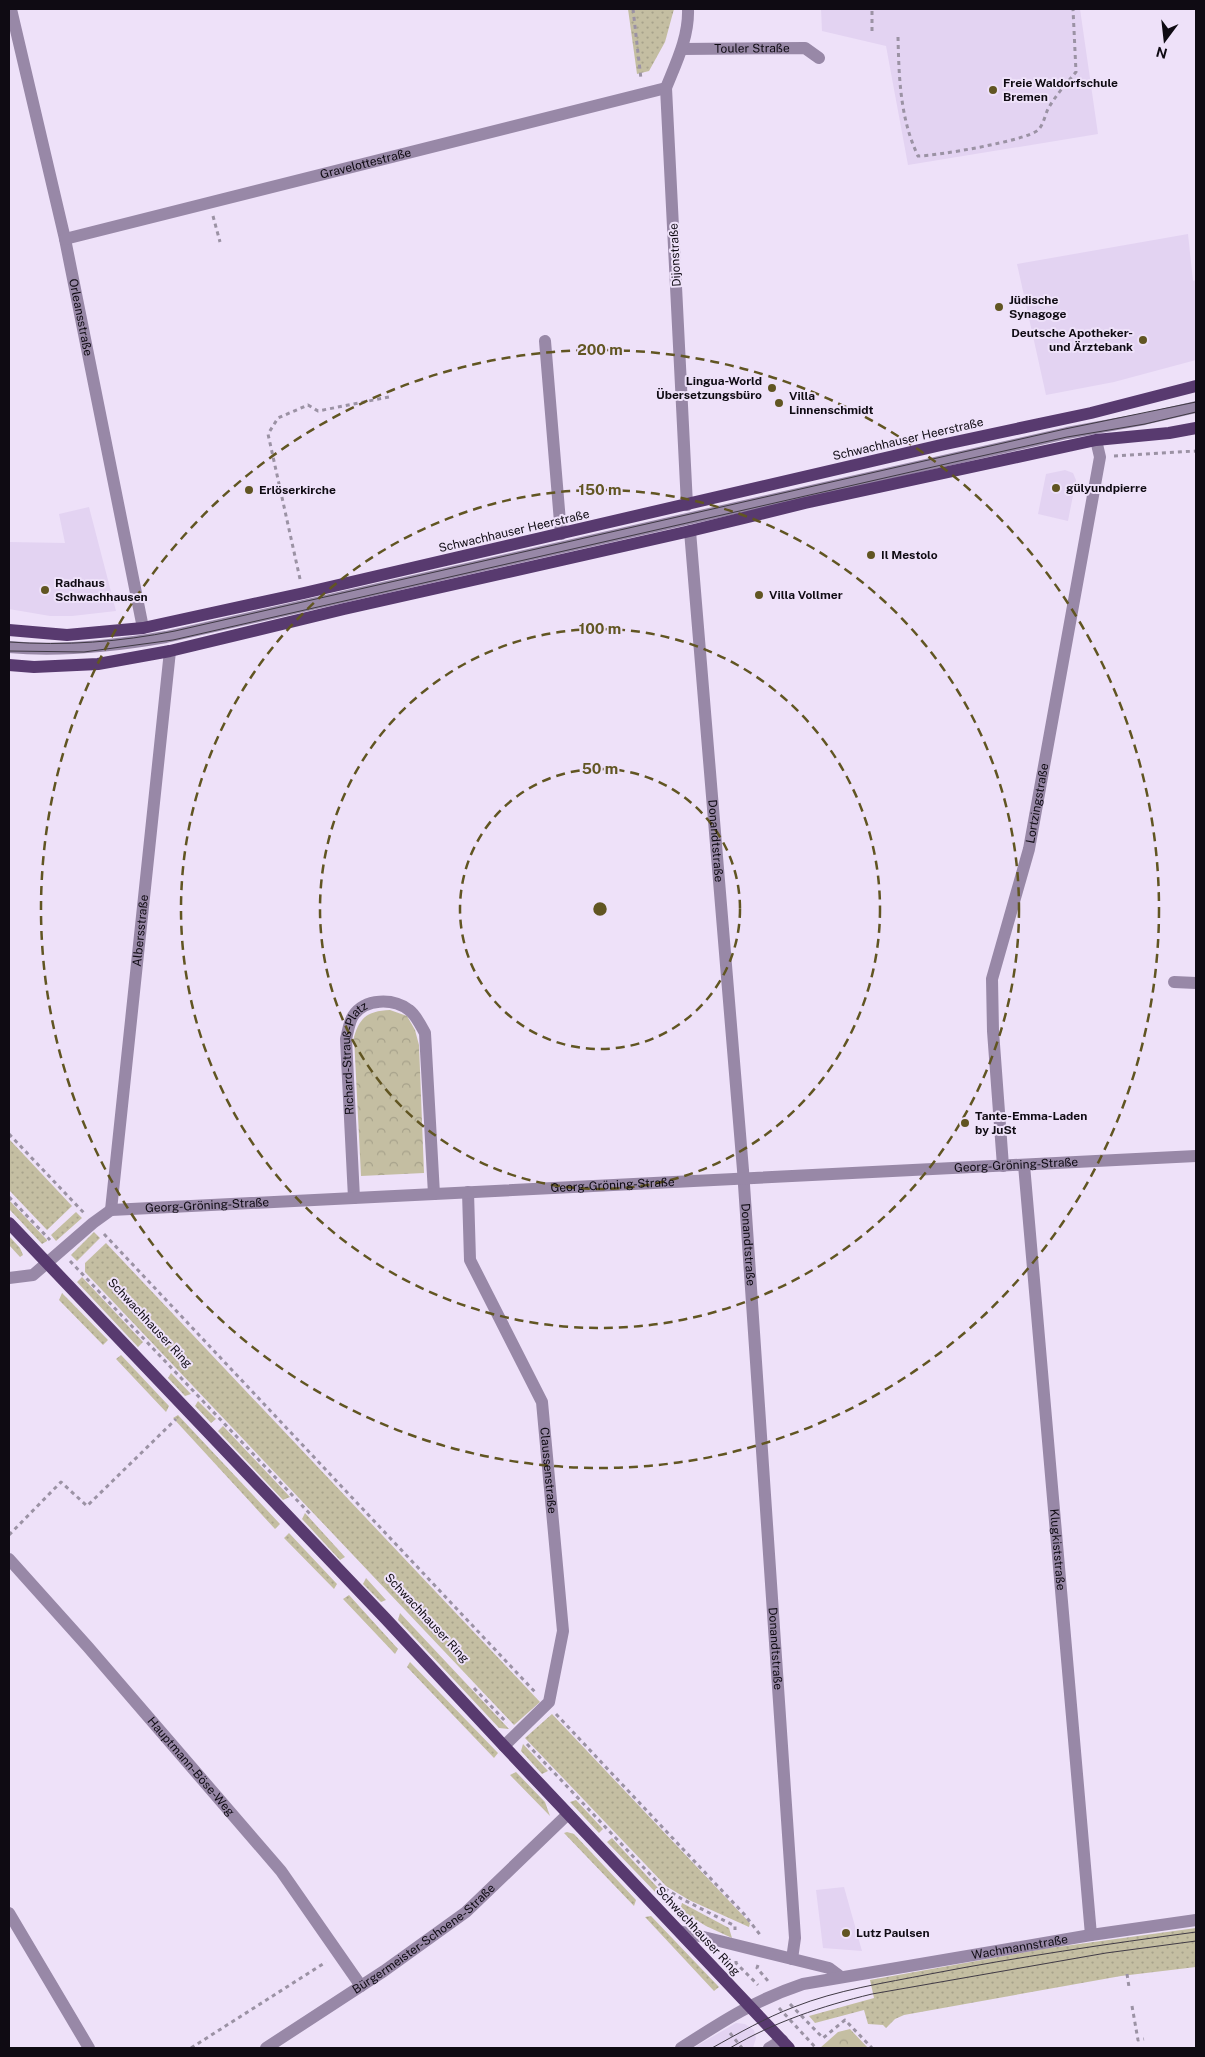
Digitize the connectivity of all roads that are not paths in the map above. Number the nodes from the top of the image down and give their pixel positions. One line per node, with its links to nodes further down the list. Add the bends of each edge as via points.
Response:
1 (10, 9): 6 (street, Orleansstraße)
2 (688, 9): 3 (street, Dijonstraße, via 689,23)
3 (682, 49): 4 (street, Touler Straße, via 805,48); 5 (street, Dijonstraße)
4 (819, 58)
5 (666, 88): 6 (street, Gravelottestraße); 12 (street, Dijonstraße)
6 (65, 239): 15 (street, Orleansstraße)
7 (544, 341): 14 (street)
8 (1196, 386): 12 (main road, Schwachhauser Heerstraße)
9 (1196, 407): 17 (street, via 1048,437 166,638 100,647)
10 (1196, 428): 11 (main road)
11 (1096, 440): 13 (main road); 24 (street, Lortzingstraße, via 1100,457 1029,849 992,979 992,1031)
12 (687, 505): 14 (main road, Schwachhauser Heerstraße)
13 (690, 531): 18 (main road); 25 (street, Donandtstraße)
14 (561, 534): 15 (main road, Schwachhauser Heerstraße)
15 (144, 628): 16 (main road, Schwachhauser Heerstraße, via 67,635)
16 (9, 630)
17 (9, 647)
18 (170, 651): 19 (main road, via 98,664); 29 (street, Albersstraße)
19 (9, 665)
20 (1174, 982): 21 (street)
21 (1196, 982)
22 (1196, 1156): 23 (street, Georg-Gröning-Straße)
23 (1024, 1165): 24 (street, Georg-Gröning-Straße); 39 (street, Klugkiststraße)
24 (1003, 1166): 25 (street, Georg-Gröning-Straße)
25 (744, 1178): 26 (street, Georg-Gröning-Straße); 40 (street, Donandtstraße, via 795,1938)
26 (468, 1192): 27 (street, Georg-Gröning-Straße); 34 (street, Claussenstraße, via 470,1260 542,1402 563,1631 549,1702)
27 (434, 1194): 28 (street, Georg-Gröning-Straße); 28 (street, Richard-Strauß-Platz, via 425,1033 411,1011 377,1001 352,1017 346,1039)
28 (354, 1198): 29 (street, Georg-Gröning-Straße)
29 (111, 1210): 31 (street)
30 (9, 1223): 31 (main road, Schwachhauser Ring)
31 (47, 1264): 32 (street, via 33,1275); 34 (main road, Schwachhauser Ring)
32 (9, 1278)
33 (9, 1558): 42 (street, Hauptmann-Böse-Weg, via 281,1871)
34 (504, 1746): 35 (main road, Schwachhauser Ring)
35 (568, 1814): 38 (main road, Schwachhauser Ring); 42 (street, Bürgermeister-Schoene-Straße, via 466,1912)
36 (9, 1914): 45 (street)
37 (1196, 1920): 39 (street, Wachmannstraße)
38 (679, 1930): 40 (street); 43 (main road, Schwachhauser Ring)
39 (1091, 1935): 41 (street, Wachmannstraße)
40 (792, 1959): 41 (street, via 829,1968)
41 (841, 1977): 43 (street, Wachmannstraße, via 803,1984)
42 (361, 1986): 46 (street, Bürgermeister-Schoene-Straße)
43 (749, 2005): 44 (main road, Schwachhauser Ring); 47 (street, Wachmannstraße)
44 (785, 2044): 48 (street)
45 (89, 2048)
46 (266, 2048)
47 (681, 2048)
48 (769, 2048)

